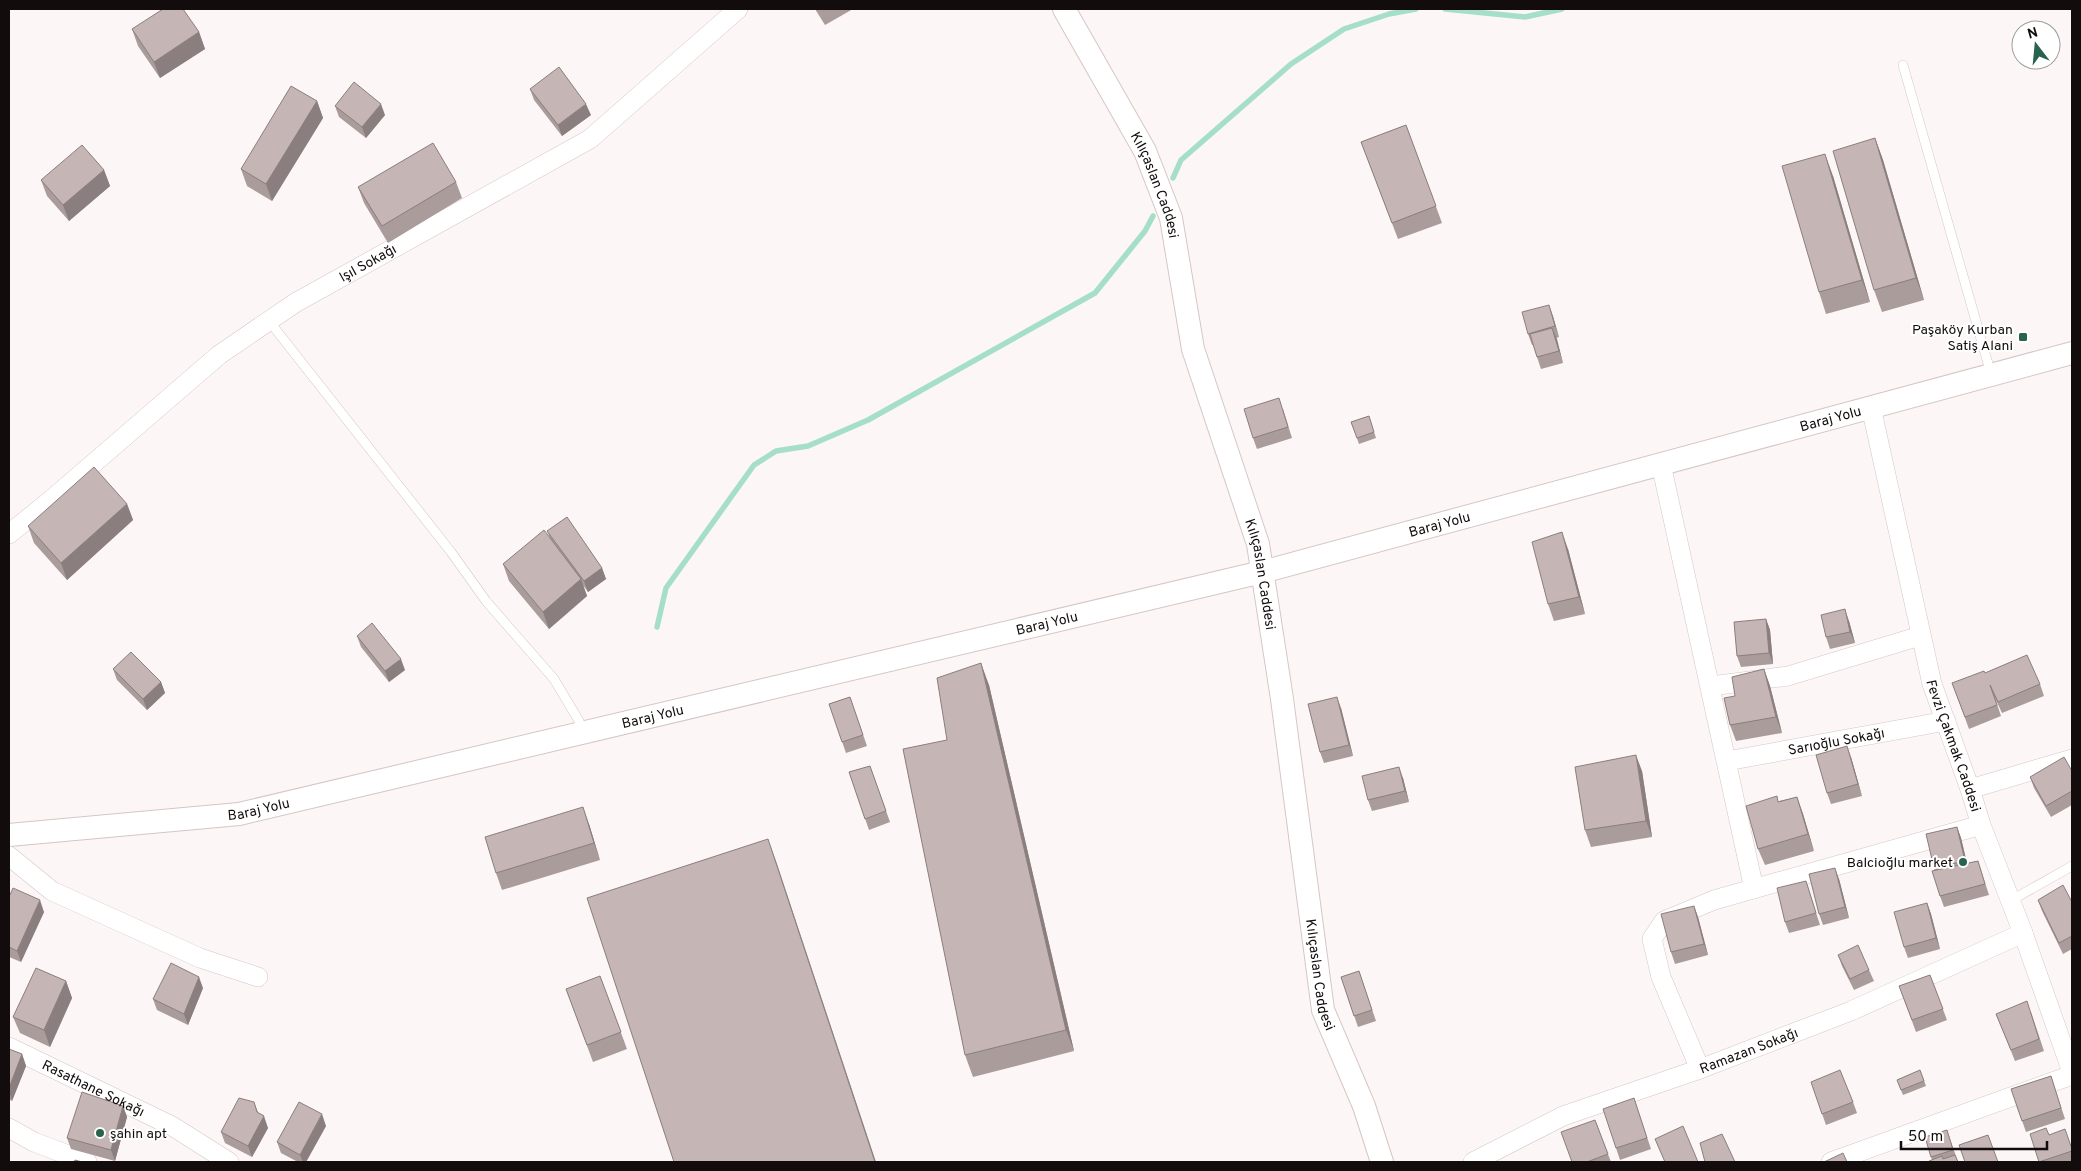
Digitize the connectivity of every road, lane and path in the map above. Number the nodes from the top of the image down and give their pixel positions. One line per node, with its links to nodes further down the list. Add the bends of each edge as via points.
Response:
1 (738, 9): 4 (street, Işıl Sokağı, via 590,139 295,303)
2 (1064, 9): 10 (street, Kılıçaslan Caddesi, via 1145,151 1171,218 1193,349 1258,544)
3 (1903, 65): 6 (lane)
4 (269, 321): 9 (street, Işıl Sokağı, via 219,355); 14 (lane, via 486,601 554,679 579,721)
5 (2072, 353): 6 (street, Baraj Yolu)
6 (1991, 375): 7 (street, Baraj Yolu)
7 (1871, 407): 8 (street, Baraj Yolu); 11 (street, Fevzi Çakmak Caddesi)
8 (1661, 464): 10 (street, Baraj Yolu); 12 (street)
9 (9, 534)
10 (1262, 572): 14 (street, Baraj Yolu); 32 (street, Kılıçaslan Caddesi, via 1323,1010 1364,1106)
11 (1920, 636): 12 (street, via 1788,676); 13 (street, Fevzi Çakmak Caddesi, via 1932,684)
12 (1711, 686): 16 (street)
13 (1946, 721): 16 (street, Sarıoğlu Sokağı); 17 (street, Fevzi Çakmak Caddesi)
14 (581, 733): 19 (street, Baraj Yolu, via 239,814)
15 (2072, 759): 17 (street)
16 (1727, 761): 22 (street)
17 (1970, 789): 18 (street, Fevzi Çakmak Caddesi)
18 (1981, 825): 22 (street); 23 (street, Fevzi Çakmak Caddesi)
19 (9, 835)
20 (9, 856): 25 (street, via 52,891 200,958)
21 (2072, 866): 23 (lane)
22 (1754, 889): 28 (street, via 1714,900 1664,921 1652,939 1661,977)
23 (2010, 901): 24 (street, Fevzi Çakmak Caddesi)
24 (2023, 933): 27 (street, Fevzi Çakmak Caddesi); 28 (street, Ramazan Sokağı, via 1850,1011)
25 (258, 977)
26 (9, 1047): 31 (street, Rasathane Sokağı, via 172,1126)
27 (2071, 1064): 34 (street)
28 (1700, 1069): 33 (street, Ramazan Sokağı, via 1563,1116)
29 (9, 1128): 30 (street, via 34,1142)
30 (87, 1162)
31 (229, 1162)
32 (1382, 1162)
33 (1473, 1162)
34 (1831, 1162)

